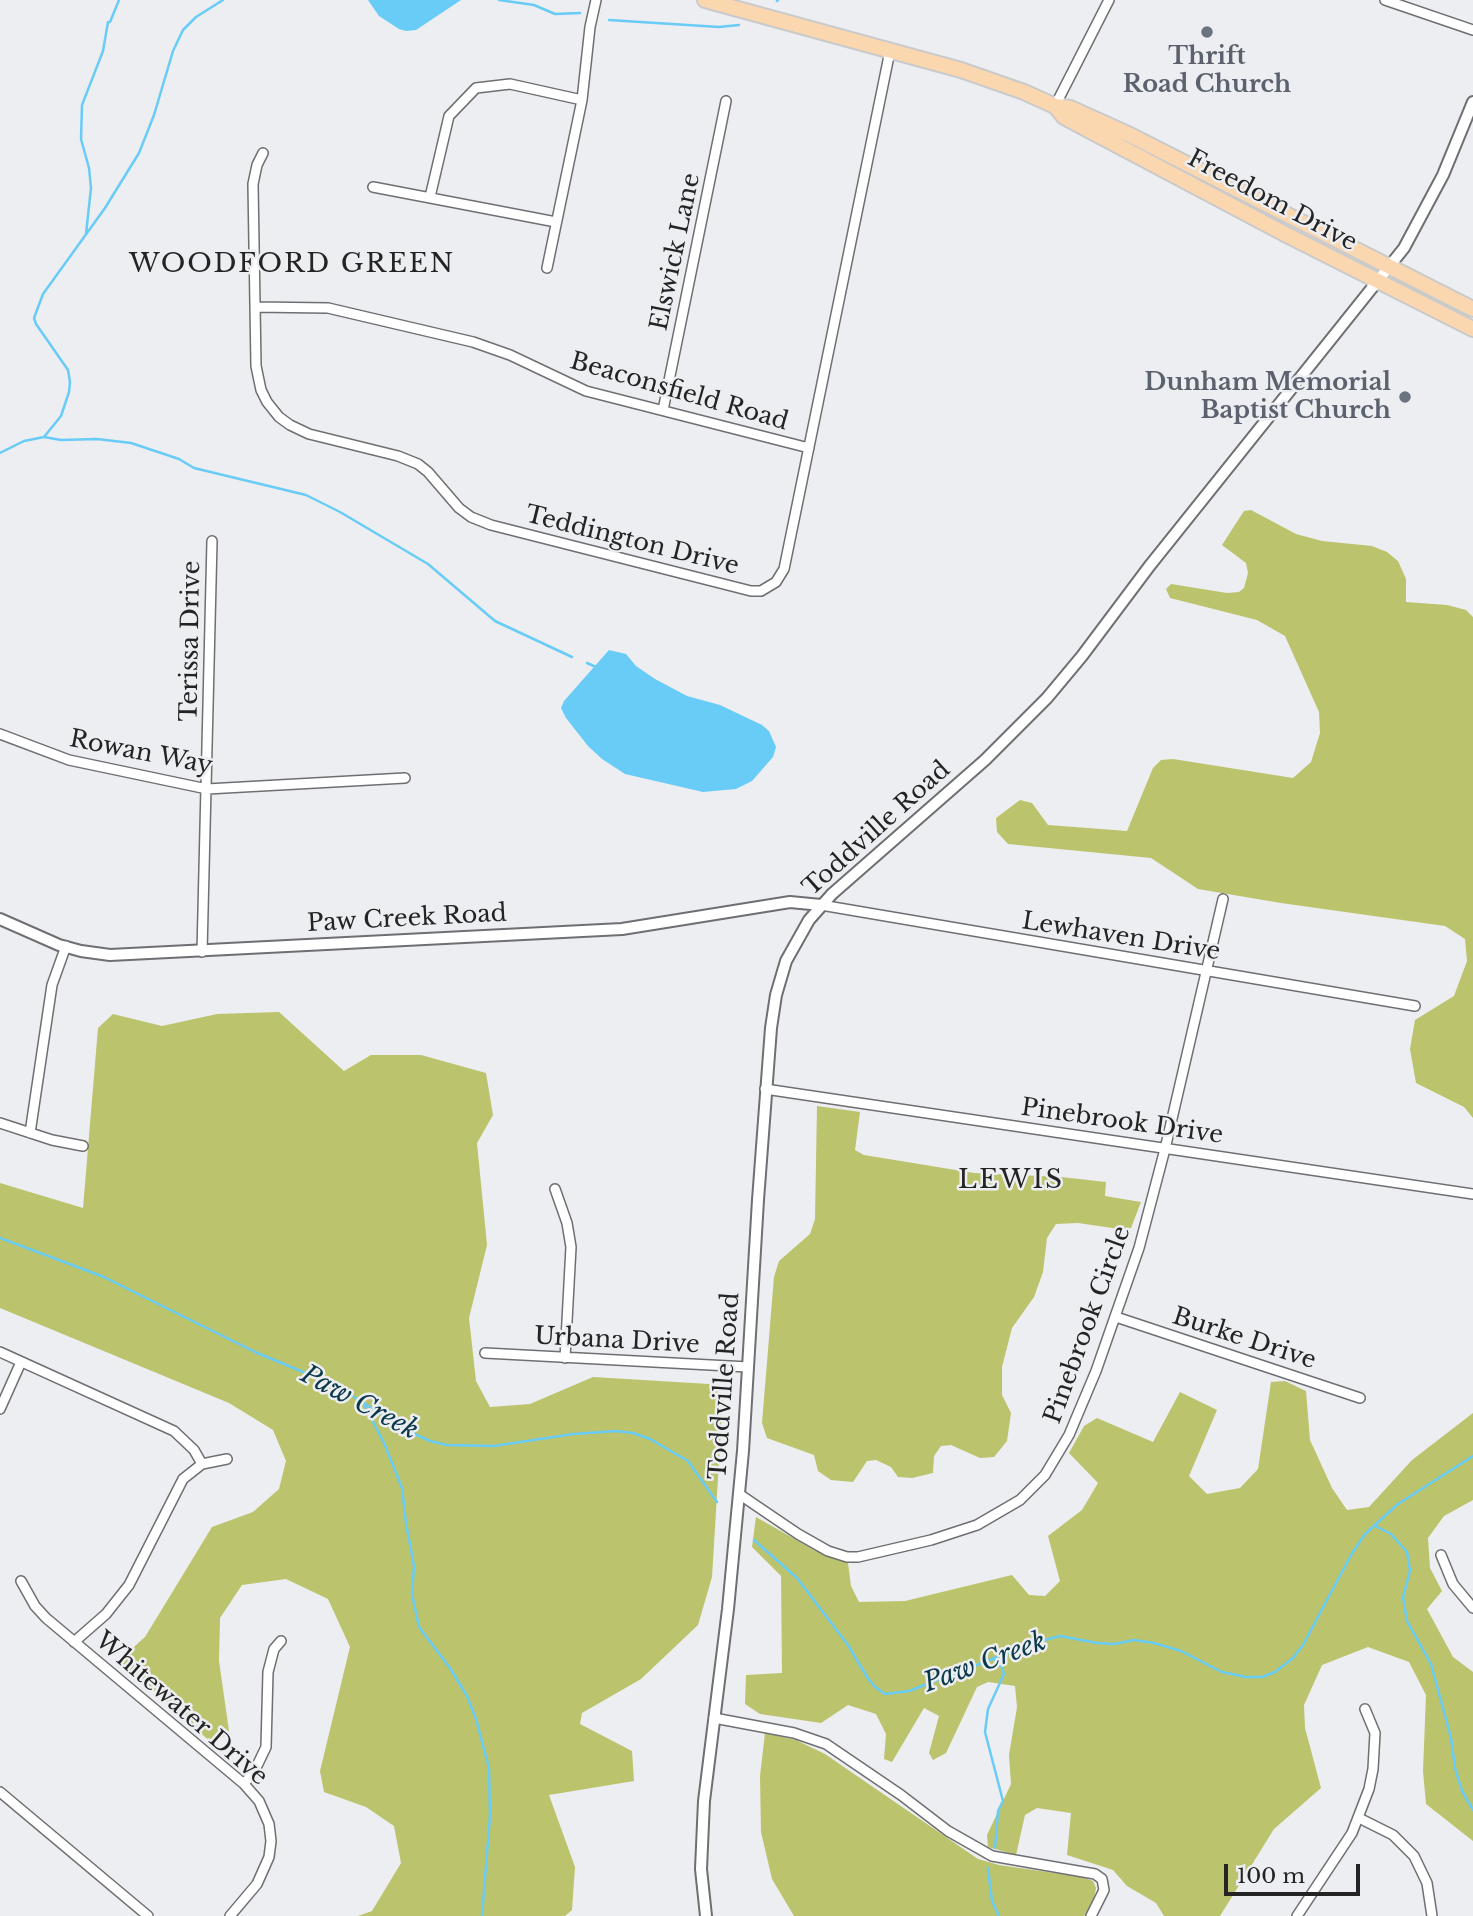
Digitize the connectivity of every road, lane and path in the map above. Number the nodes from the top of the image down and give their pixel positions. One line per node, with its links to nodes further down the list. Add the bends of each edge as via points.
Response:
1 (596, 0): 7 (street)
2 (705, 0): 6 (main road, Freedom Drive)
3 (1109, 0): 10 (street)
4 (1385, 0): 5 (street)
5 (1473, 30)
6 (890, 51): 10 (main road, Freedom Drive, via 987,78); 22 (street, Teddington Drive)
7 (582, 100): 13 (street, via 510,84 476,88 449,116); 14 (street)
8 (726, 101): 21 (street, Elswick Lane)
9 (1473, 102): 16 (street, Toddville Road, via 1430,202)
10 (1055, 106): 16 (main road, Freedom Drive, via 1070,108 1130,135); 17 (main road, Freedom Drive, via 1064,117)
11 (263, 153): 18 (street, Teddington Drive, via 253,184)
12 (373, 187): 13 (street)
13 (430, 197): 14 (street)
14 (556, 222): 15 (street)
15 (547, 268)
16 (1389, 268): 17 (street, Toddville Road); 19 (main road, Freedom Drive)
17 (1377, 281): 20 (main road, Freedom Drive); 28 (street, Toddville Road, via 1047,698 976,768)
18 (255, 307): 21 (street, Beaconsfield Road, via 328,308 473,342 580,389); 22 (street, Teddington Drive, via 258,377 267,402 290,425 418,464 460,508 478,520 751,592 776,582 784,569)
19 (1473, 309)
20 (1473, 329)
21 (663, 410): 22 (street, Beaconsfield Road)
22 (809, 448)
23 (212, 541): 26 (street, Terissa Drive)
24 (0, 734): 26 (street, Rowan Way, via 69,761)
25 (405, 778): 26 (street, Rowan Way)
26 (207, 789): 31 (street, Terissa Drive)
27 (1223, 899): 32 (street, Pinebrook Circle)
28 (821, 905): 31 (street, Paw Creek Road, via 790,902 622,929); 32 (street, Lewhaven Drive); 34 (street, Toddville Road, via 796,940 779,984)
29 (0, 919): 30 (street, Paw Creek Road)
30 (66, 946): 31 (street, Paw Creek Road, via 110,955); 36 (street, via 52,985)
31 (202, 952)
32 (1207, 971): 33 (street, Lewhaven Drive); 38 (street, Pinebrook Circle)
33 (1415, 1006)
34 (765, 1089): 38 (street, Pinebrook Drive); 46 (street, Toddville Road)
35 (0, 1123): 36 (street)
36 (30, 1133): 37 (street)
37 (83, 1146)
38 (1165, 1149): 40 (street, Pinebrook Drive); 41 (street, Pinebrook Circle)
39 (555, 1189): 44 (street, via 571,1247)
40 (1473, 1194)
41 (1116, 1317): 47 (street, Burke Drive); 51 (street, Pinebrook Circle, via 1057,1458 1034,1489 986,1520 884,1553 847,1557 798,1534)
42 (0, 1352): 45 (street)
43 (485, 1353): 44 (street, Urbana Drive)
44 (565, 1358): 46 (street, Urbana Drive)
45 (21, 1362): 48 (street); 50 (street, via 174,1431)
46 (748, 1367): 51 (street, Toddville Road)
47 (1360, 1398)
48 (0, 1409)
49 (228, 1459): 50 (street)
50 (202, 1464): 56 (street, via 176,1489 121,1595)
51 (740, 1494): 58 (street, Toddville Road)
52 (1441, 1555): 54 (street, via 1453,1584)
53 (21, 1581): 56 (street, Whitewater Drive, via 35,1606)
54 (1473, 1608)
55 (281, 1641): 59 (street, via 274,1648 268,1672 266,1747)
56 (74, 1642): 59 (street, Whitewater Drive)
57 (1365, 1709): 61 (street, via 1372,1721 1375,1748)
58 (714, 1718): 64 (street, Toddville Road, via 701,1828); 65 (street, via 826,1744 948,1831 992,1856 1098,1876 1104,1890)
59 (244, 1784): 63 (street, Whitewater Drive, via 265,1811 271,1841 265,1870)
60 (0, 1792): 62 (street)
61 (1359, 1818): 66 (street); 67 (street, via 1393,1835 1413,1856 1427,1883)
62 (148, 1916)
63 (230, 1916)
64 (706, 1916)
65 (1091, 1916)
66 (1297, 1916)
67 (1432, 1916)

